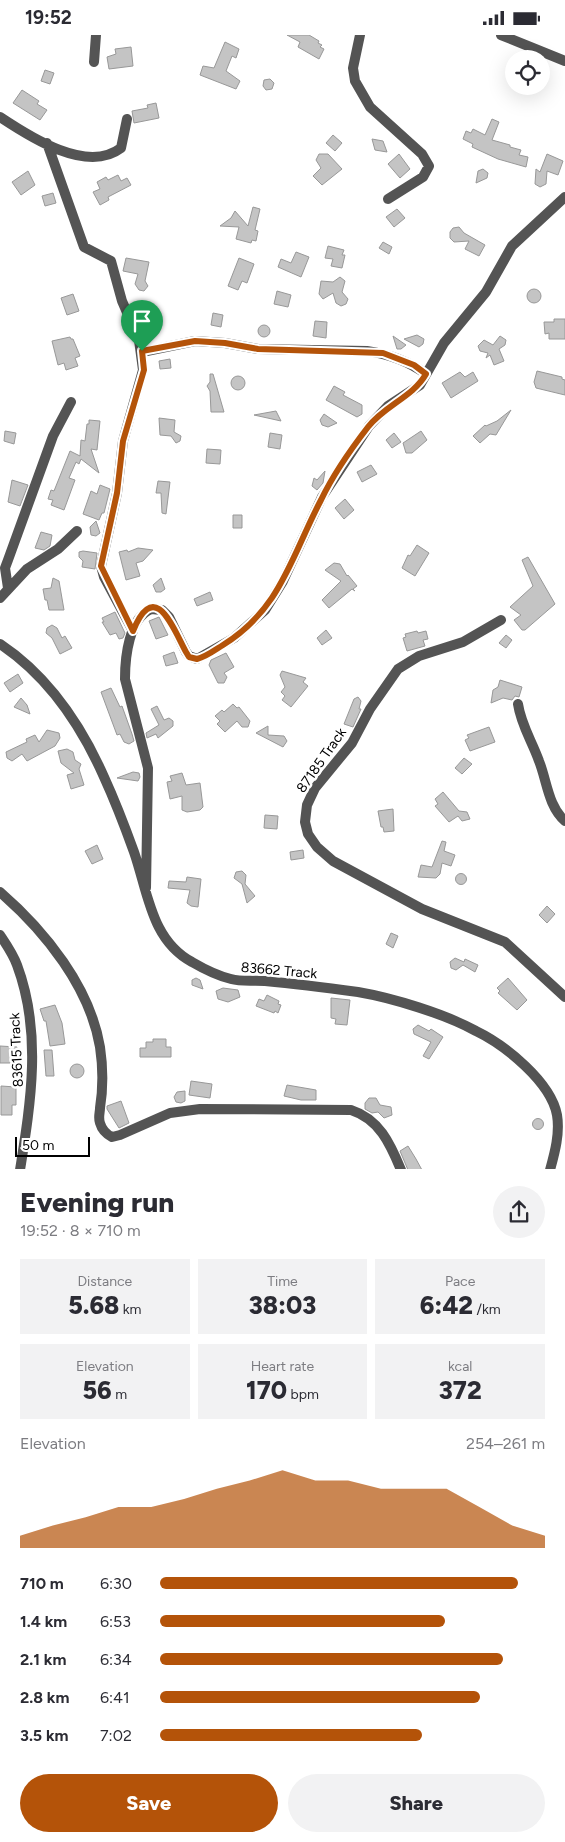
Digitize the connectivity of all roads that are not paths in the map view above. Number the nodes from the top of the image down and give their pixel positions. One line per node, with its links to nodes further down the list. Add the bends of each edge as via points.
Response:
1 (96, 35): 5 (street)
2 (360, 35): 10 (street, via 353,68 359,90 370,107 422,154 429,166 423,177)
3 (501, 35): 4 (street)
4 (565, 61)
5 (94, 62)
6 (0, 117): 8 (street)
7 (127, 119): 8 (street, via 123,144 113,153 83,157)
8 (47, 143): 11 (street, via 84,247 108,258 114,267 122,301)
9 (565, 197): 12 (street, via 512,246 486,292 444,343)
10 (388, 199)
11 (142, 351): 12 (street, via 195,341 258,349 367,351 398,358); 18 (street, via 144,370 122,446 117,493 101,566)
12 (426, 374): 18 (street, via 420,385 388,406 368,426 322,497 274,596 247,629 197,659 189,657 162,610 145,611)
13 (71, 402): 15 (street, via 53,436 8,560)
14 (77, 531): 15 (street, via 58,549 27,569)
15 (8, 588): 16 (street)
16 (0, 598)
17 (501, 620): 25 (street, 87185 Track, via 463,642 419,656 398,669 370,709 352,743 315,788 307,805 305,822 317,847 333,861 422,909 505,941)
18 (133, 631): 22 (street, via 125,679 148,768)
19 (0, 644): 22 (street, 83662 Track, via 28,667 70,712 104,777)
20 (518, 704): 21 (street, via 522,724 539,761 553,806)
21 (565, 821)
22 (146, 888): 28 (street, 83662 Track, via 152,911 168,944 178,954 211,972 232,979 382,997 476,1030 509,1051 550,1095 557,1114 558,1134)
23 (0, 892): 27 (street, via 49,943 86,1002 99,1045 102,1080 99,1117 107,1135 120,1135 170,1113 200,1109 350,1110 368,1117 380,1130)
24 (0, 935): 26 (street, 83615 Track, via 16,963 25,989 30,1022 32,1093)
25 (565, 997)
26 (20, 1169)
27 (401, 1169)
28 (550, 1169)

